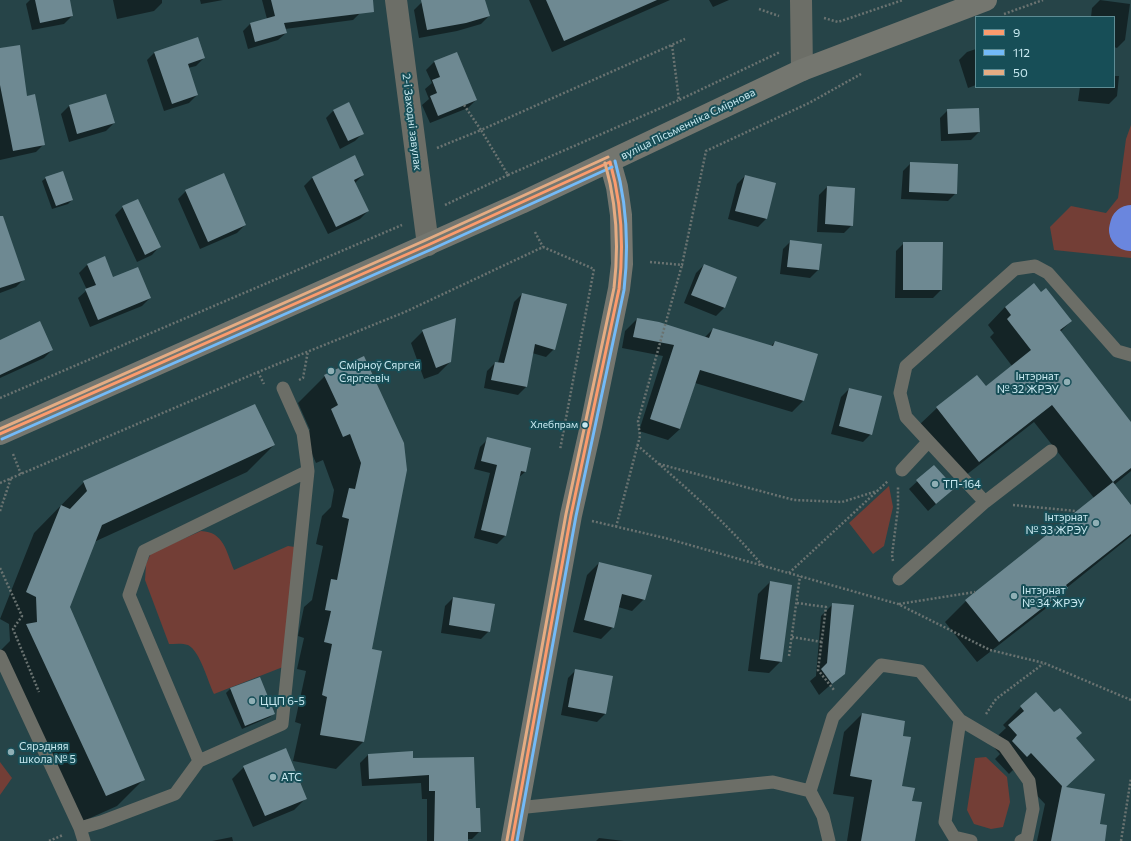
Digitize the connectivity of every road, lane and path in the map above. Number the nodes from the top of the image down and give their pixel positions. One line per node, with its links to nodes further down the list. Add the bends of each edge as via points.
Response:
1 (396, 0): 18 (street, 2-і Заходні завулак)
2 (801, 0): 7 (street)
3 (903, 0): 7 (path, via 838,22 821,17)
4 (1043, 0): 5 (path)
5 (994, 7): 10 (main road, вуліца Пісьменніка Смірнова)
6 (758, 9): 7 (path)
7 (793, 23): 10 (street); 12 (path, via 780,52)
8 (685, 39): 9 (path)
9 (672, 45): 12 (path); 14 (path)
10 (802, 70): 16 (main road, вуліца Пісьменніка Смірнова)
11 (862, 73): 23 (path, via 809,103 706,152)
12 (679, 100): 17 (path)
13 (464, 105): 14 (path)
14 (481, 130): 15 (path, via 435,148); 17 (path)
15 (434, 140)
16 (610, 162): 20 (main road, вуліца Пісьменніка Смірнова); 64 (main road, via 621,215 622,256 619,289 571,515)
17 (508, 175): 18 (path)
18 (423, 216): 20 (street, 2-і Заходні завулак); 26 (path)
19 (535, 232): 21 (path)
20 (428, 245): 27 (main road, вуліца Пісьменніка Смірнова)
21 (543, 247): 31 (path, via 594,269); 35 (path, via 405,312)
22 (650, 262): 23 (path)
23 (682, 265): 29 (path, via 638,421 640,436)
24 (1131, 355): 28 (lane, via 1117,351 1048,273 1035,266 1015,269 906,366 900,393 906,417)
25 (283, 388): 33 (lane, via 303,433)
26 (0, 398)
27 (0, 434)
28 (928, 442): 34 (lane); 38 (lane)
29 (637, 445): 32 (path); 42 (path)
30 (1051, 451): 38 (lane)
31 (559, 458)
32 (659, 464): 37 (path, via 794,500 842,502); 43 (path, via 738,537)
33 (308, 471): 61 (lane, via 282,724); 61 (lane, via 144,551 129,594)
34 (900, 472): 37 (path); 47 (path, via 892,555)
35 (11, 478): 36 (path); 39 (path)
36 (0, 483)
37 (877, 491): 45 (path)
38 (985, 502): 40 (path); 47 (lane)
39 (0, 511)
40 (1076, 511)
41 (587, 519): 42 (path)
42 (616, 527): 43 (path)
43 (763, 566): 45 (path)
44 (0, 568): 51 (path)
45 (789, 573): 46 (path)
46 (800, 576): 49 (path); 50 (path)
47 (899, 579)
48 (975, 592): 50 (path)
49 (797, 603): 52 (path); 53 (path, via 826,607)
50 (898, 604): 56 (path, via 990,650)
51 (22, 616)
52 (792, 637): 53 (path); 55 (path)
53 (822, 642): 57 (path, via 818,670)
54 (0, 656): 65 (lane)
55 (789, 656)
56 (1044, 663): 58 (path); 60 (path, via 996,699)
57 (834, 690)
58 (1131, 700)
59 (960, 720): 60 (lane); 63 (lane, via 920,671 881,665 833,717); 69 (lane, via 945,822 954,837)
60 (976, 731): 70 (lane, via 1004,746 1029,781 1033,809 1026,838)
61 (199, 761): 65 (lane, via 175,794)
62 (1131, 778): 71 (path)
63 (810, 791): 64 (lane, via 773,782); 68 (lane, via 823,816)
64 (517, 808): 67 (main road)
65 (80, 828): 66 (lane)
66 (84, 841)
67 (512, 841)
68 (829, 841)
69 (972, 841)
70 (1021, 841)
71 (1121, 841)

